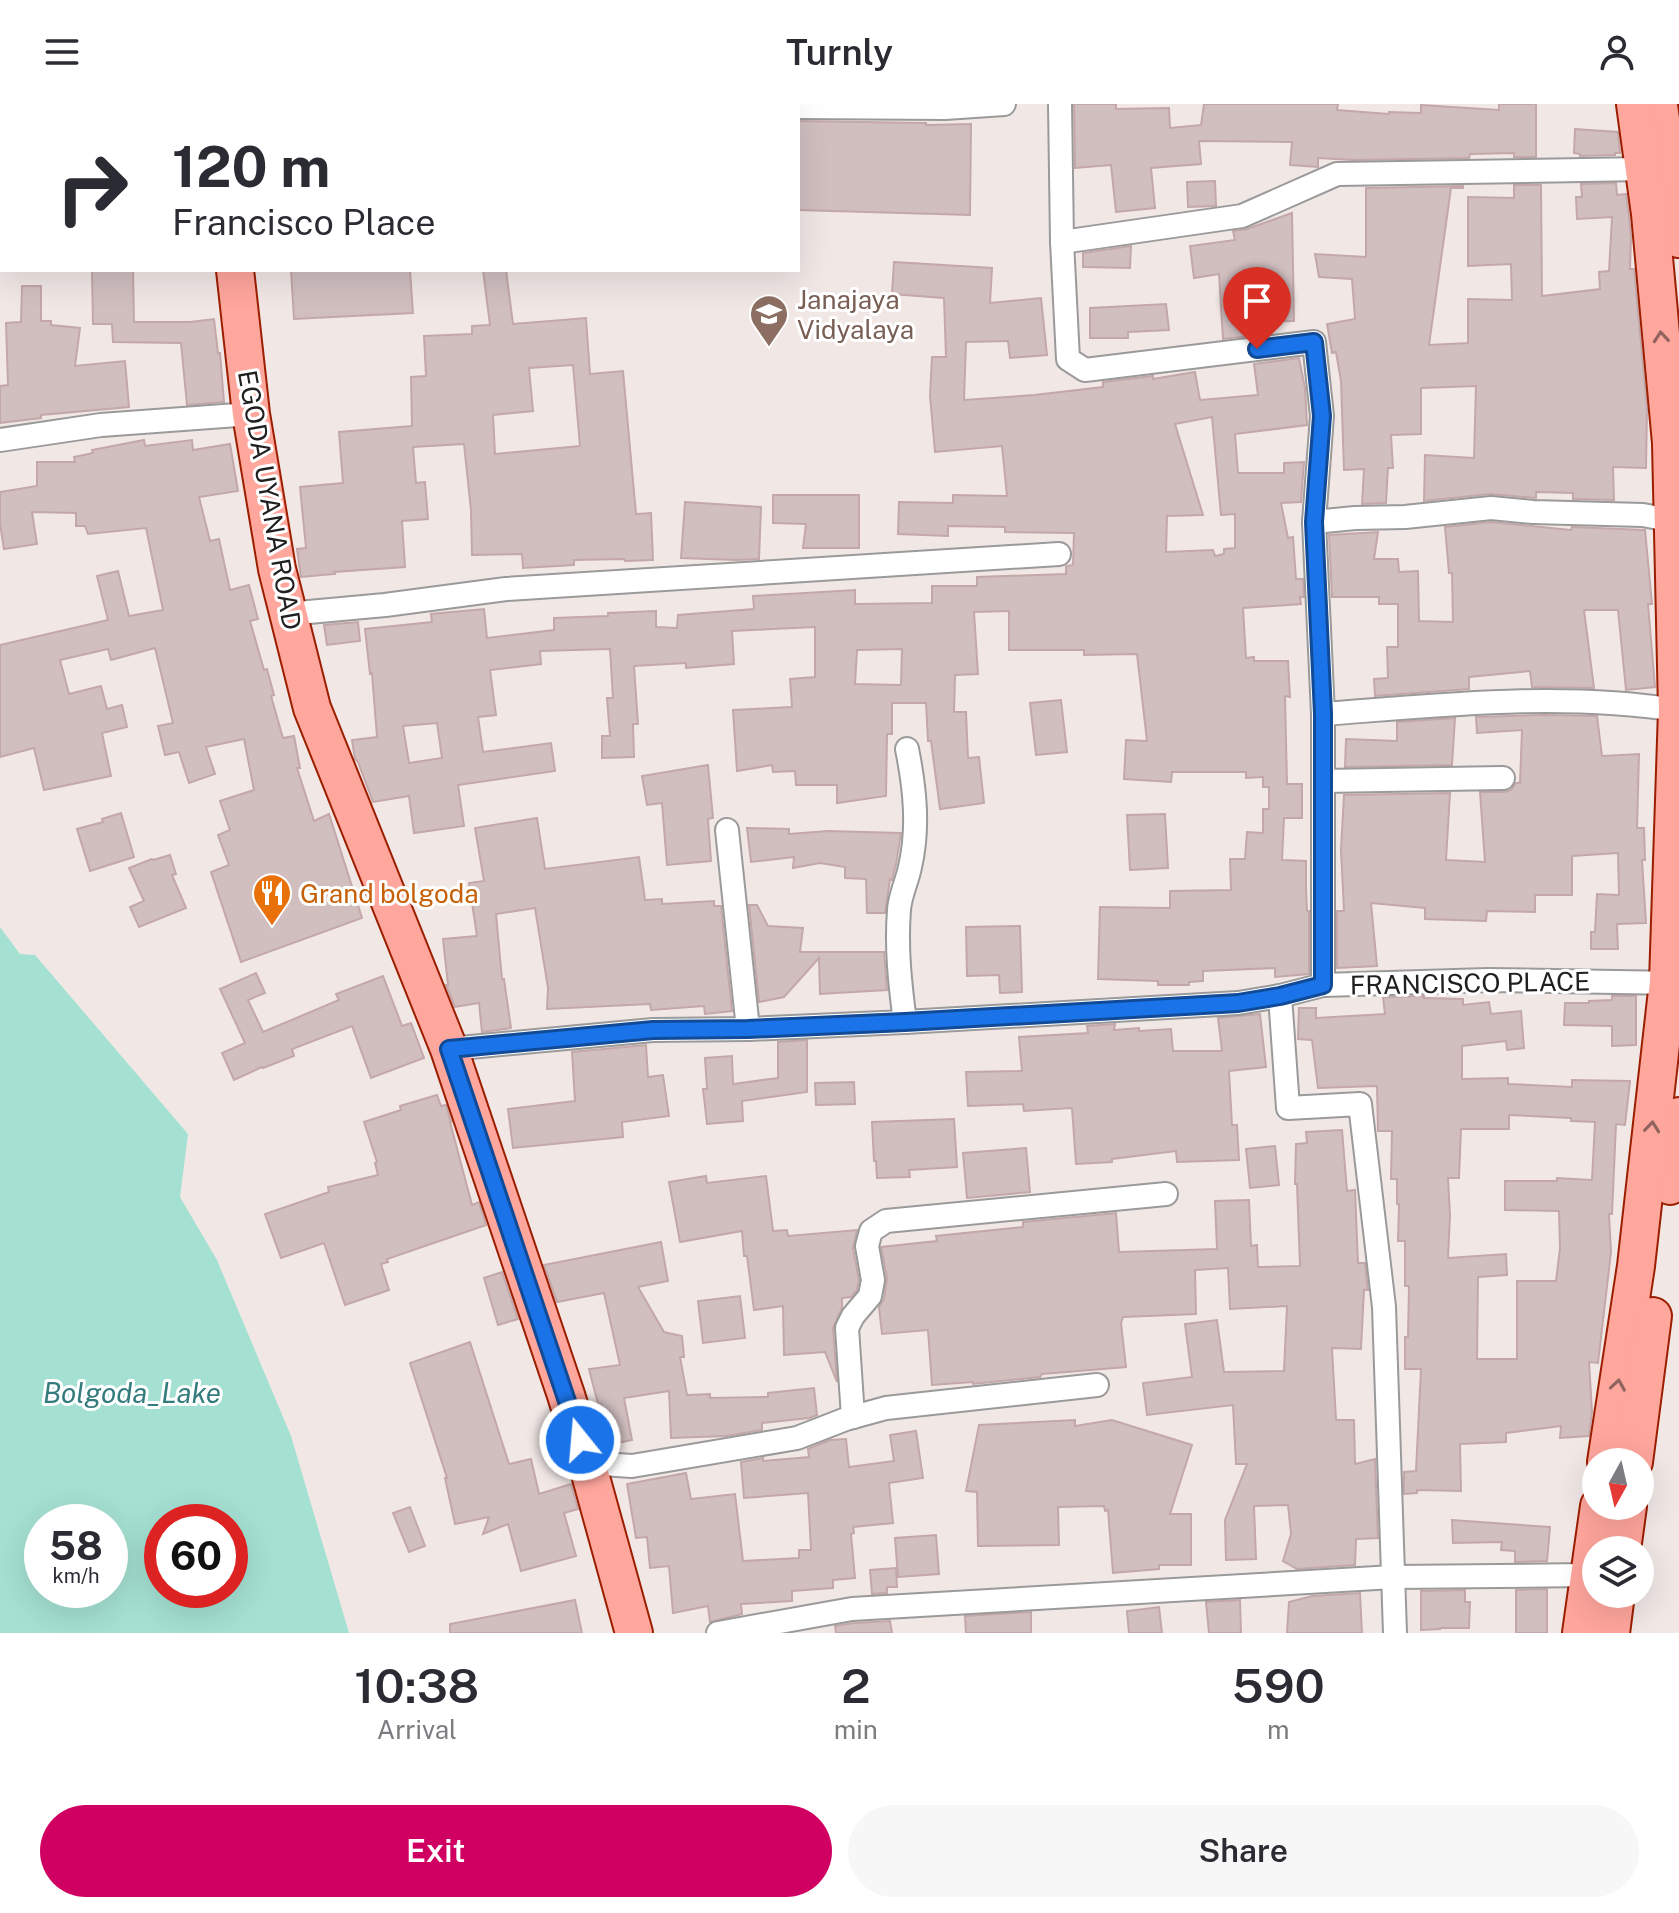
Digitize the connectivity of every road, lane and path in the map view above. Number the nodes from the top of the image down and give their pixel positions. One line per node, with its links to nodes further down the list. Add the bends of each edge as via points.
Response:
1 (1004, 104): 5 (street)
2 (1060, 104): 8 (street)
3 (1635, 104): 6 (main road)
4 (1659, 104): 7 (main road)
5 (800, 107)
6 (1644, 169): 8 (street, via 1337,174 1242,216); 12 (main road, one-way to 6)
7 (1679, 239)
8 (1062, 242): 13 (street, via 1068,359 1085,370 1314,342 1322,416)
9 (235, 272): 10 (main road, EGODA UYANA ROAD)
10 (251, 414): 11 (street, via 101,425); 15 (main road, EGODA UYANA ROAD)
11 (0, 440)
12 (1674, 521): 13 (street, via 1491,508); 16 (main road)
13 (1314, 522): 17 (street)
14 (1059, 554): 15 (street, via 506,589)
15 (287, 614): 27 (main road, EGODA UYANA ROAD, via 312,708)
16 (1677, 710): 17 (street, via 1550,700); 22 (main road)
17 (1323, 714): 20 (street)
18 (907, 749): 25 (street, via 916,814 910,868 899,905 898,973)
19 (1503, 778): 20 (street)
20 (1323, 781): 23 (street)
21 (727, 830): 26 (street)
22 (1674, 982): 23 (street, FRANCISCO PLACE); 32 (main road, one-way to 22)
23 (1323, 985): 24 (street, FRANCISCO PLACE)
24 (1280, 996): 25 (street, FRANCISCO PLACE, via 1238,1003); 35 (street, via 1288,1108 1360,1104 1384,1307)
25 (905, 1022): 26 (street, FRANCISCO PLACE)
26 (748, 1029): 27 (street, FRANCISCO PLACE, via 653,1030)
27 (449, 1049): 34 (main road, EGODA UYANA ROAD)
28 (1679, 1116): 33 (main road)
29 (1166, 1194): 31 (street, via 886,1221 871,1231 870,1296 847,1328)
30 (1097, 1385): 31 (street, via 886,1408)
31 (853, 1417): 34 (street, via 782,1441 632,1466)
32 (1608, 1448)
33 (1636, 1448)
34 (587, 1463): 39 (main road, EGODA UYANA ROAD)
35 (1393, 1577): 36 (street); 40 (street, via 852,1609); 41 (street)
36 (1582, 1583)
37 (1592, 1608): 42 (main road)
38 (1606, 1608): 43 (main road)
39 (634, 1633)
40 (718, 1633)
41 (1395, 1633)
42 (1581, 1633)
43 (1611, 1633)

